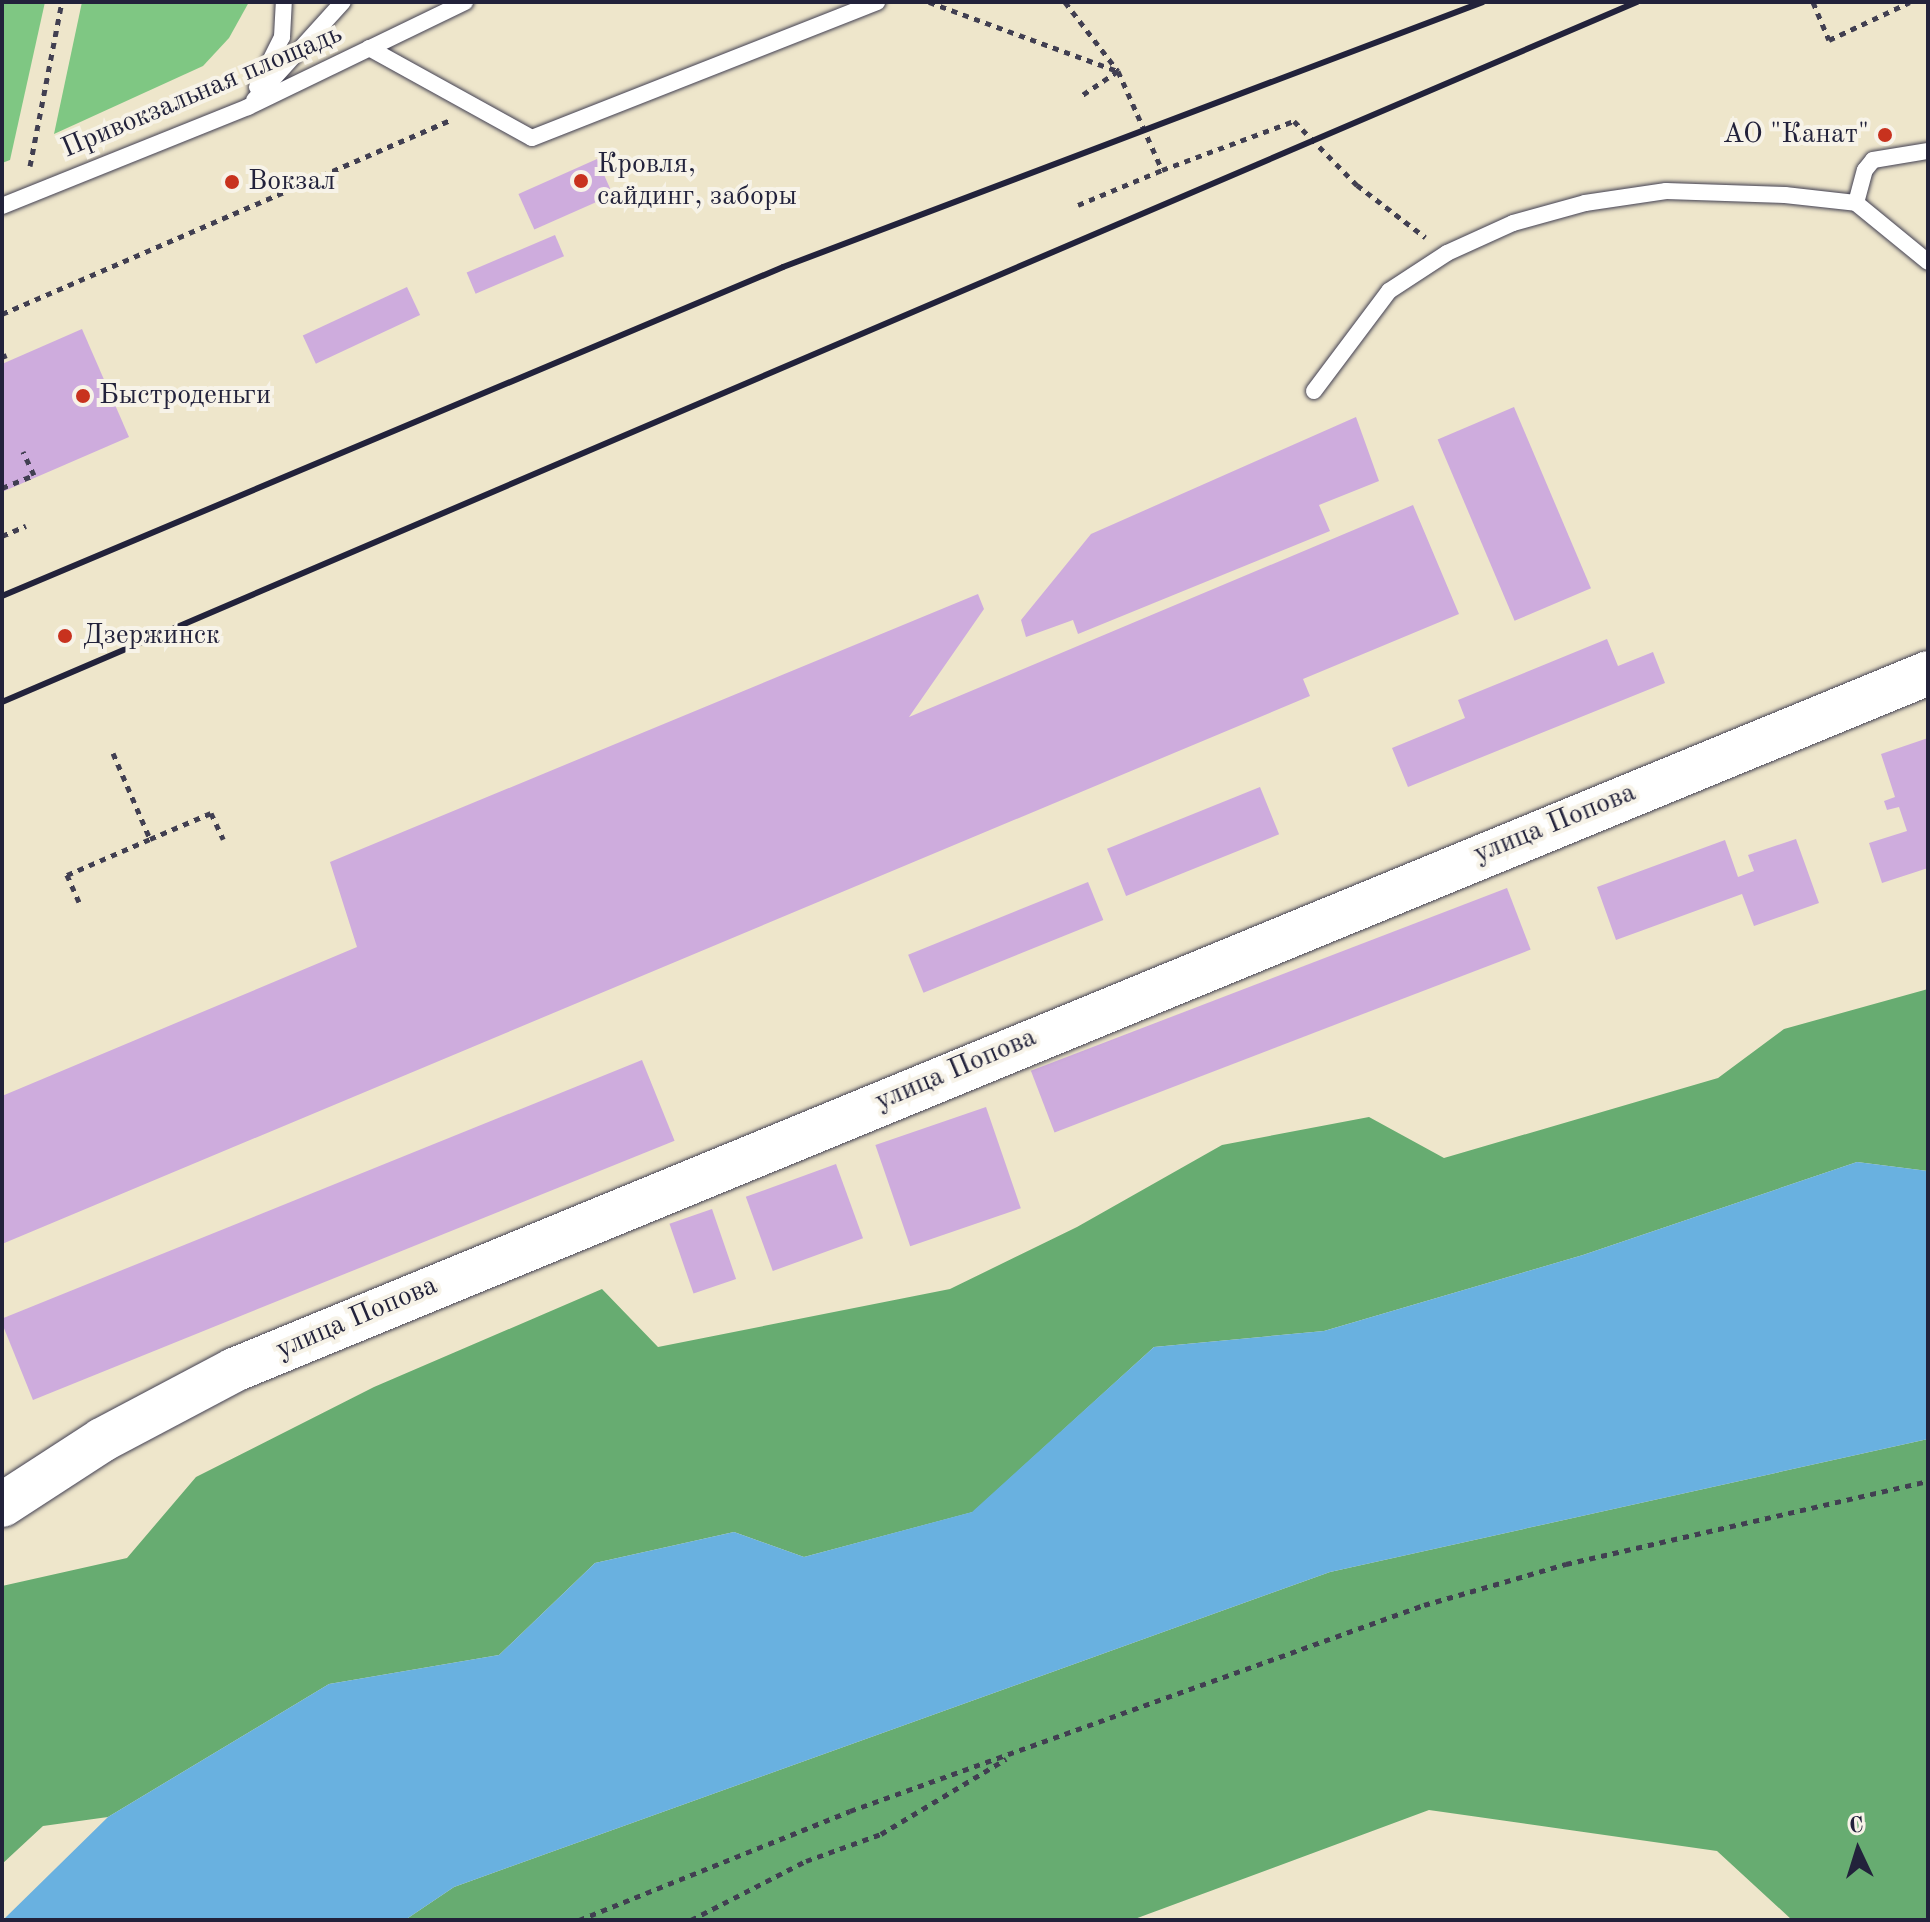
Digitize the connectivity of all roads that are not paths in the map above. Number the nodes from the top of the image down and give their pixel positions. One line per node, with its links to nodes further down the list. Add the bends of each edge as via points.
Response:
1 (284, 2): 6 (lane, via 282,37)
2 (343, 2): 6 (lane)
3 (465, 2): 5 (lane, Привокзальная площадь)
4 (877, 2): 5 (lane, via 532,138)
5 (369, 48): 6 (lane, Привокзальная площадь)
6 (248, 107): 9 (lane, Привокзальная площадь)
7 (1928, 151): 8 (lane, via 1873,160)
8 (1856, 203): 10 (lane); 11 (lane, via 1666,191 1585,203 1513,223 1447,253 1389,291)
9 (2, 206)
10 (1928, 262)
11 (1314, 391)
12 (1928, 673): 13 (street, улица Попова, via 234,1370 102,1440)
13 (2, 1505)

